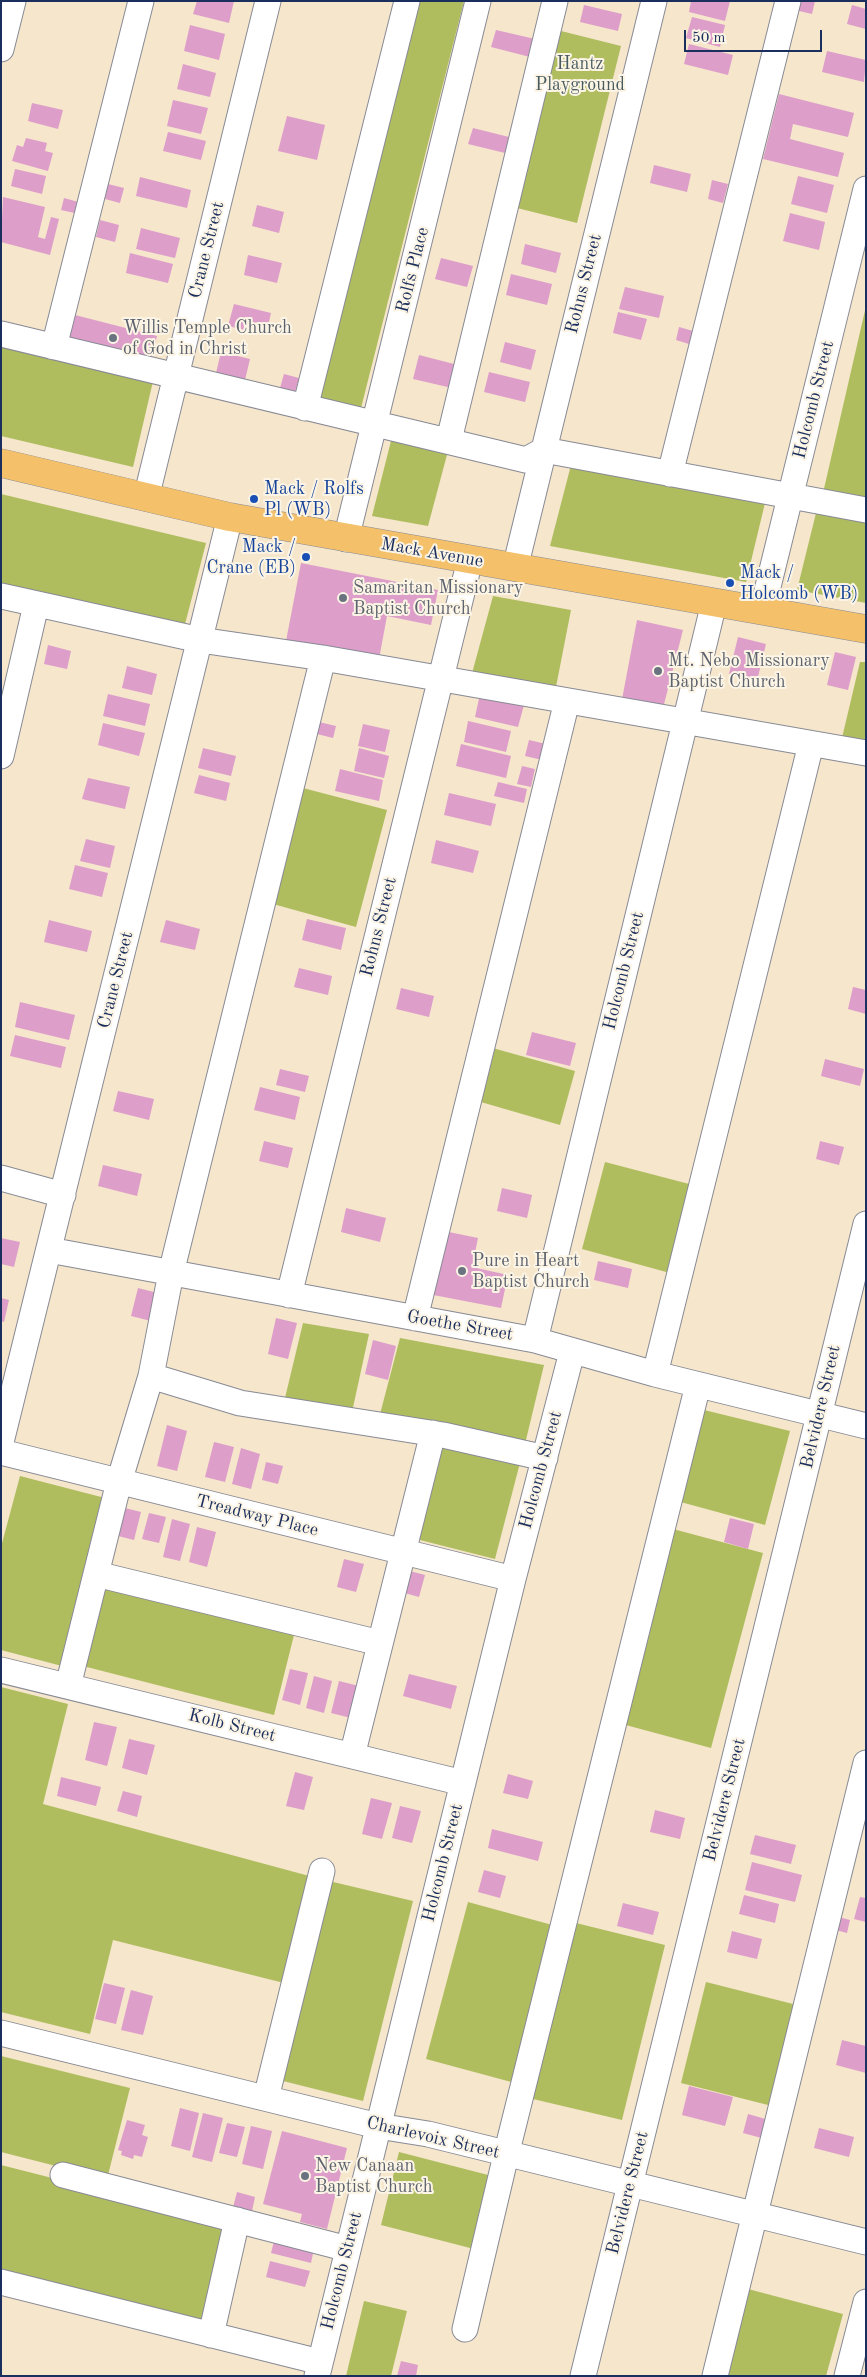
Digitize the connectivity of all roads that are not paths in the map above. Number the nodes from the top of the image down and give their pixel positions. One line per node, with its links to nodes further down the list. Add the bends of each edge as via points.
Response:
1 (13, 1): 9 (street)
2 (141, 1): 12 (street)
3 (268, 1): 13 (street, Crane Street)
4 (407, 1): 14 (street)
5 (478, 1): 15 (street, Rolfs Place)
6 (556, 1): 16 (street)
7 (654, 1): 17 (street, Rohns Street)
8 (788, 1): 19 (street)
9 (1, 49)
10 (866, 189): 21 (street, Holcomb Street)
11 (1, 334): 12 (street)
12 (54, 347): 13 (street)
13 (176, 377): 14 (street); 20 (street, Crane Street)
14 (304, 408): 15 (street)
15 (375, 425): 16 (street); 24 (street, Rolfs Place)
16 (449, 440): 17 (street, via 526,460)
17 (544, 450): 19 (street); 26 (street, Rohns Street)
18 (1, 463): 20 (main road, Mack Avenue)
19 (670, 474): 21 (street)
20 (146, 498): 23 (main road, Mack Avenue)
21 (790, 498): 22 (street); 30 (street, Holcomb Street)
22 (866, 510)
23 (230, 517): 24 (main road, Mack Avenue); 32 (street, Crane Street)
24 (346, 539): 25 (main road, Mack Avenue)
25 (470, 560): 26 (main road, Mack Avenue); 34 (street, Rohns Street)
26 (515, 568): 28 (main road, Mack Avenue)
27 (1, 596): 29 (street)
28 (714, 602): 30 (main road, Mack Avenue); 36 (street, Holcomb Street)
29 (36, 604): 32 (street); 39 (street)
30 (762, 611): 31 (main road, Mack Avenue)
31 (866, 629)
32 (200, 640): 33 (street); 41 (street, Crane Street)
33 (323, 658): 34 (street); 44 (street)
34 (440, 680): 35 (street); 45 (street, Rohns Street)
35 (567, 701): 36 (street); 46 (street)
36 (685, 720): 37 (street); 47 (street, Holcomb Street)
37 (812, 744): 38 (street); 49 (street)
38 (866, 753)
39 (1, 756)
40 (1, 1178): 41 (street)
41 (63, 1195): 43 (street, Crane Street)
42 (866, 1224): 52 (street, Belvidere Street)
43 (49, 1250): 44 (street, Goethe Street); 55 (street, Crane Street)
44 (171, 1273): 45 (street, Goethe Street); 50 (street)
45 (289, 1295): 46 (street, Goethe Street)
46 (415, 1318): 47 (street, Goethe Street)
47 (534, 1340): 48 (street, Goethe Street)
48 (572, 1352): 49 (street, Goethe Street); 57 (street, Holcomb Street)
49 (654, 1374): 51 (street, Goethe Street)
50 (151, 1376): 54 (street, via 240,1403); 58 (street)
51 (698, 1385): 52 (street, Goethe Street); 72 (street)
52 (820, 1416): 53 (street, Goethe Street); 74 (street, Belvidere Street)
53 (866, 1426)
54 (433, 1433): 57 (street); 59 (street)
55 (1, 1442)
56 (1, 1452): 58 (street, Treadway Place)
57 (545, 1458): 61 (street, Holcomb Street)
58 (119, 1482): 59 (street, Treadway Place); 60 (street)
59 (403, 1552): 61 (street, Treadway Place); 62 (street)
60 (96, 1574): 62 (street); 64 (street)
61 (513, 1579): 67 (street, Holcomb Street)
62 (380, 1643): 65 (street)
63 (1, 1670): 64 (street, Kolb Street)
64 (68, 1686): 65 (street, Kolb Street)
65 (352, 1756): 67 (street, Kolb Street)
66 (866, 1763): 75 (street)
67 (463, 1783): 71 (street, Holcomb Street)
68 (322, 1871): 70 (street)
69 (1, 2033): 70 (street, Charlevoix Street)
70 (266, 2098): 71 (street, Charlevoix Street)
71 (378, 2126): 72 (street, Charlevoix Street, via 428,2134); 78 (street, Holcomb Street)
72 (506, 2155): 74 (street, Charlevoix Street); 81 (street)
73 (63, 2175): 76 (street)
74 (630, 2184): 75 (street, Charlevoix Street); 84 (street, Belvidere Street)
75 (753, 2214): 77 (street, Charlevoix Street); 85 (street)
76 (237, 2220): 78 (street); 82 (street)
77 (866, 2242)
78 (348, 2249): 83 (street, Holcomb Street)
79 (1, 2282): 82 (street)
80 (866, 2302): 86 (street)
81 (465, 2329)
82 (211, 2334): 83 (street)
83 (319, 2369)
84 (583, 2376)
85 (715, 2376)
86 (847, 2376)

